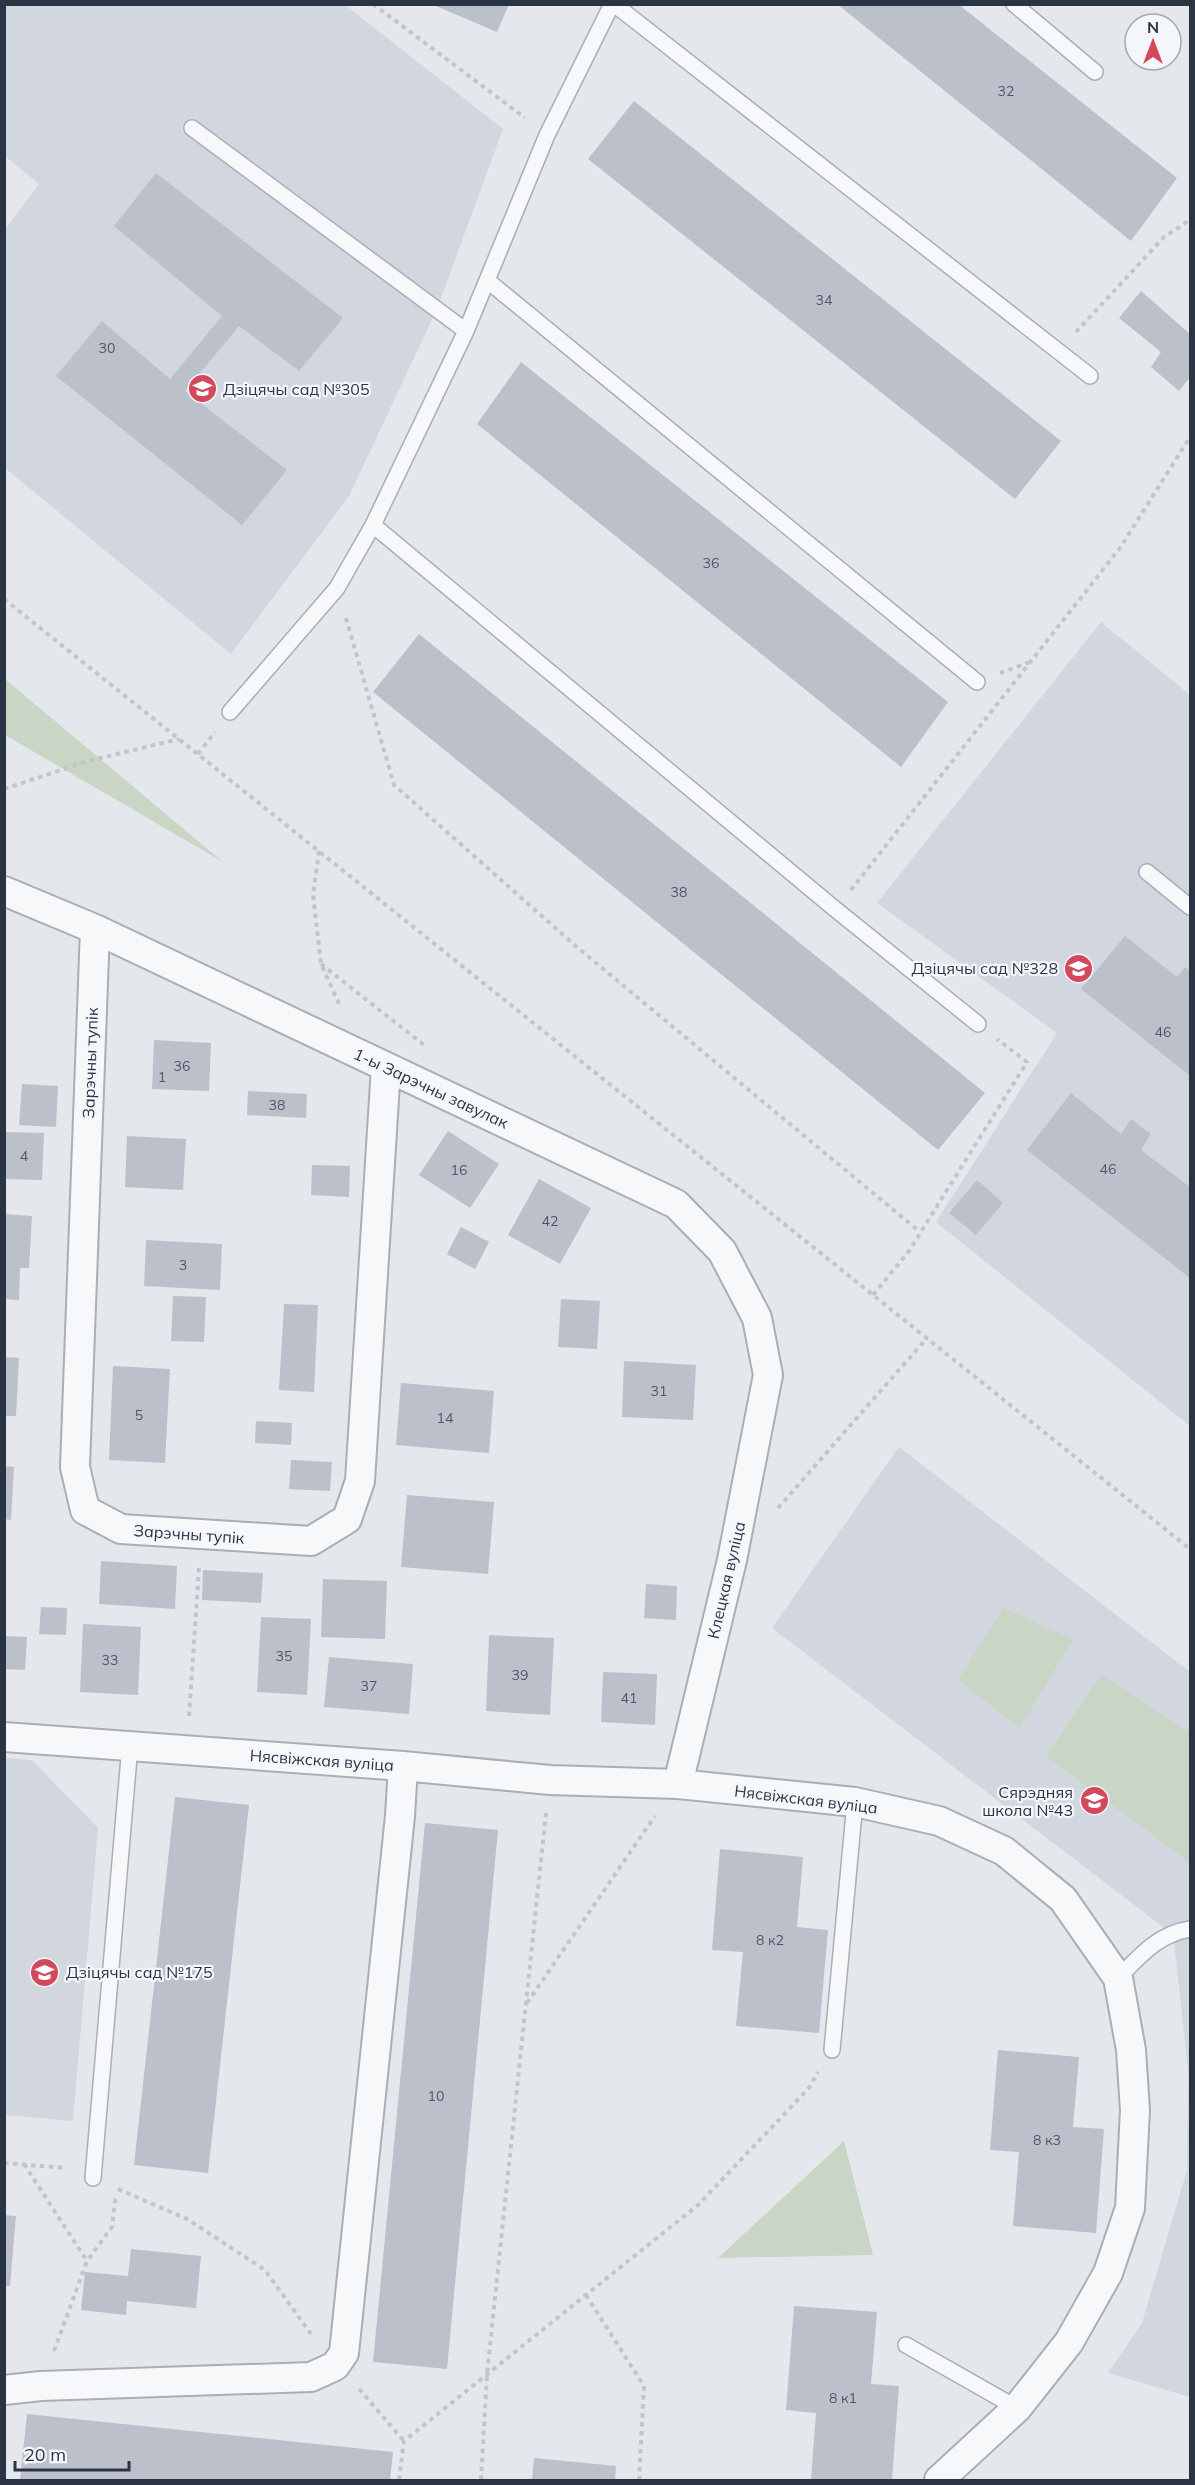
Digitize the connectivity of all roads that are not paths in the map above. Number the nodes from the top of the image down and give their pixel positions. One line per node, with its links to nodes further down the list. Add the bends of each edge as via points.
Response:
1 (613, 4): 5 (lane, via 547,135); 7 (lane)
2 (1014, 4): 3 (lane)
3 (1095, 72)
4 (192, 128): 6 (lane)
5 (488, 281): 6 (lane); 9 (lane)
6 (466, 331): 8 (lane)
7 (1090, 376)
8 (373, 525): 10 (lane, via 338,588); 15 (lane)
9 (977, 682)
10 (230, 712)
11 (1147, 872): 13 (lane)
12 (4, 891): 14 (street, 1-ы Зарэчны завулак)
13 (1191, 907)
14 (95, 929): 16 (street, 1-ы Зарэчны завулак); 16 (street, Зарэчны тупік, via 75,1467 85,1510 121,1529 311,1541 347,1519 360,1481)
15 (978, 1024)
16 (386, 1067): 17 (street, 1-ы Зарэчны завулак, via 676,1204 722,1251 757,1318)
17 (768, 1375): 21 (street, Клецкая вуліца, via 734,1550)
18 (4, 1737): 19 (street, Нясвіжская вуліца)
19 (130, 1745): 20 (street, Нясвіжская вуліца); 26 (lane)
20 (403, 1766): 21 (street, Нясвіжская вуліца, via 550,1780); 28 (street, via 344,2353 335,2366 311,2377)
21 (678, 1784): 22 (street, Нясвіжская вуліца)
22 (855, 1802): 24 (street, Нясвіжская вуліца, via 939,1821 1004,1851 1063,1899); 25 (lane)
23 (1191, 1929): 24 (lane, via 1173,1932 1148,1947)
24 (1118, 1978): 29 (street, Нясвіжская вуліца, via 1131,2050 1135,2110 1130,2208 1108,2273 1069,2342)
25 (832, 2050)
26 (93, 2178)
27 (906, 2345): 29 (lane)
28 (4, 2390)
29 (1017, 2408): 30 (street, Нясвіжская вуліца)
30 (939, 2481)

